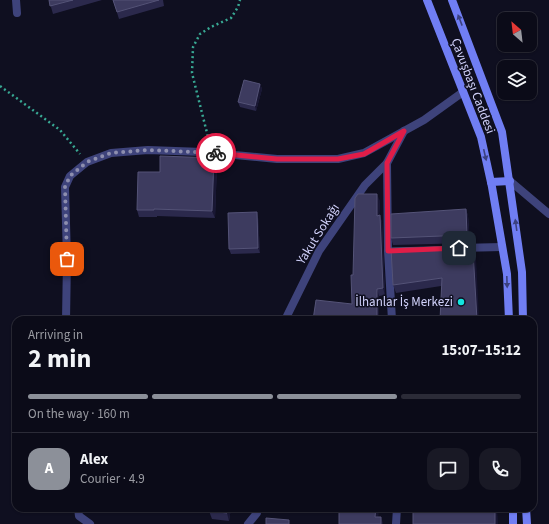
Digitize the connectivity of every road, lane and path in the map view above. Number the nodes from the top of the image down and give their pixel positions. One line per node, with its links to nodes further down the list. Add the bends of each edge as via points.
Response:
1 (16, 0): 5 (street)
2 (240, 0): 9 (path, via 231,18 200,34 194,46 192,72)
3 (427, 0): 7 (main road, Çavuşbaşı Caddesi)
4 (452, 0): 12 (main road, Çavuşbaşı Caddesi, one-way to 4, via 502,132)
5 (17, 13)
6 (0, 86): 10 (path, via 60,130)
7 (463, 92): 8 (street); 13 (main road, Çavuşbaşı Caddesi, one-way to 13, via 481,137)
8 (404, 131): 9 (street, via 364,154 338,159 277,159); 11 (street)
9 (212, 152): 10 (street, via 148,150 111,153)
10 (87, 162): 17 (street, via 70,176 65,187)
11 (387, 163): 18 (street, Yakut Sokağı, via 365,185 319,251); 19 (street, via 392,251)
12 (510, 181): 13 (main road); 14 (street); 21 (main road, Çavuşbaşı Caddesi, one-way to 12, via 522,272)
13 (491, 182): 15 (main road, Çavuşbaşı Caddesi)
14 (549, 214)
15 (502, 247): 16 (street); 20 (main road, Çavuşbaşı Caddesi, one-way to 20, via 507,274)
16 (449, 249)
17 (66, 316)
18 (287, 316)
19 (392, 316)
20 (509, 316)
21 (523, 316)
22 (78, 512): 27 (street, via 79,516)
23 (256, 512): 28 (street)
24 (397, 512): 29 (street)
25 (513, 512): 30 (main road)
26 (526, 512): 31 (main road)
27 (90, 524)
28 (248, 524)
29 (396, 524)
30 (513, 524)
31 (527, 524)

